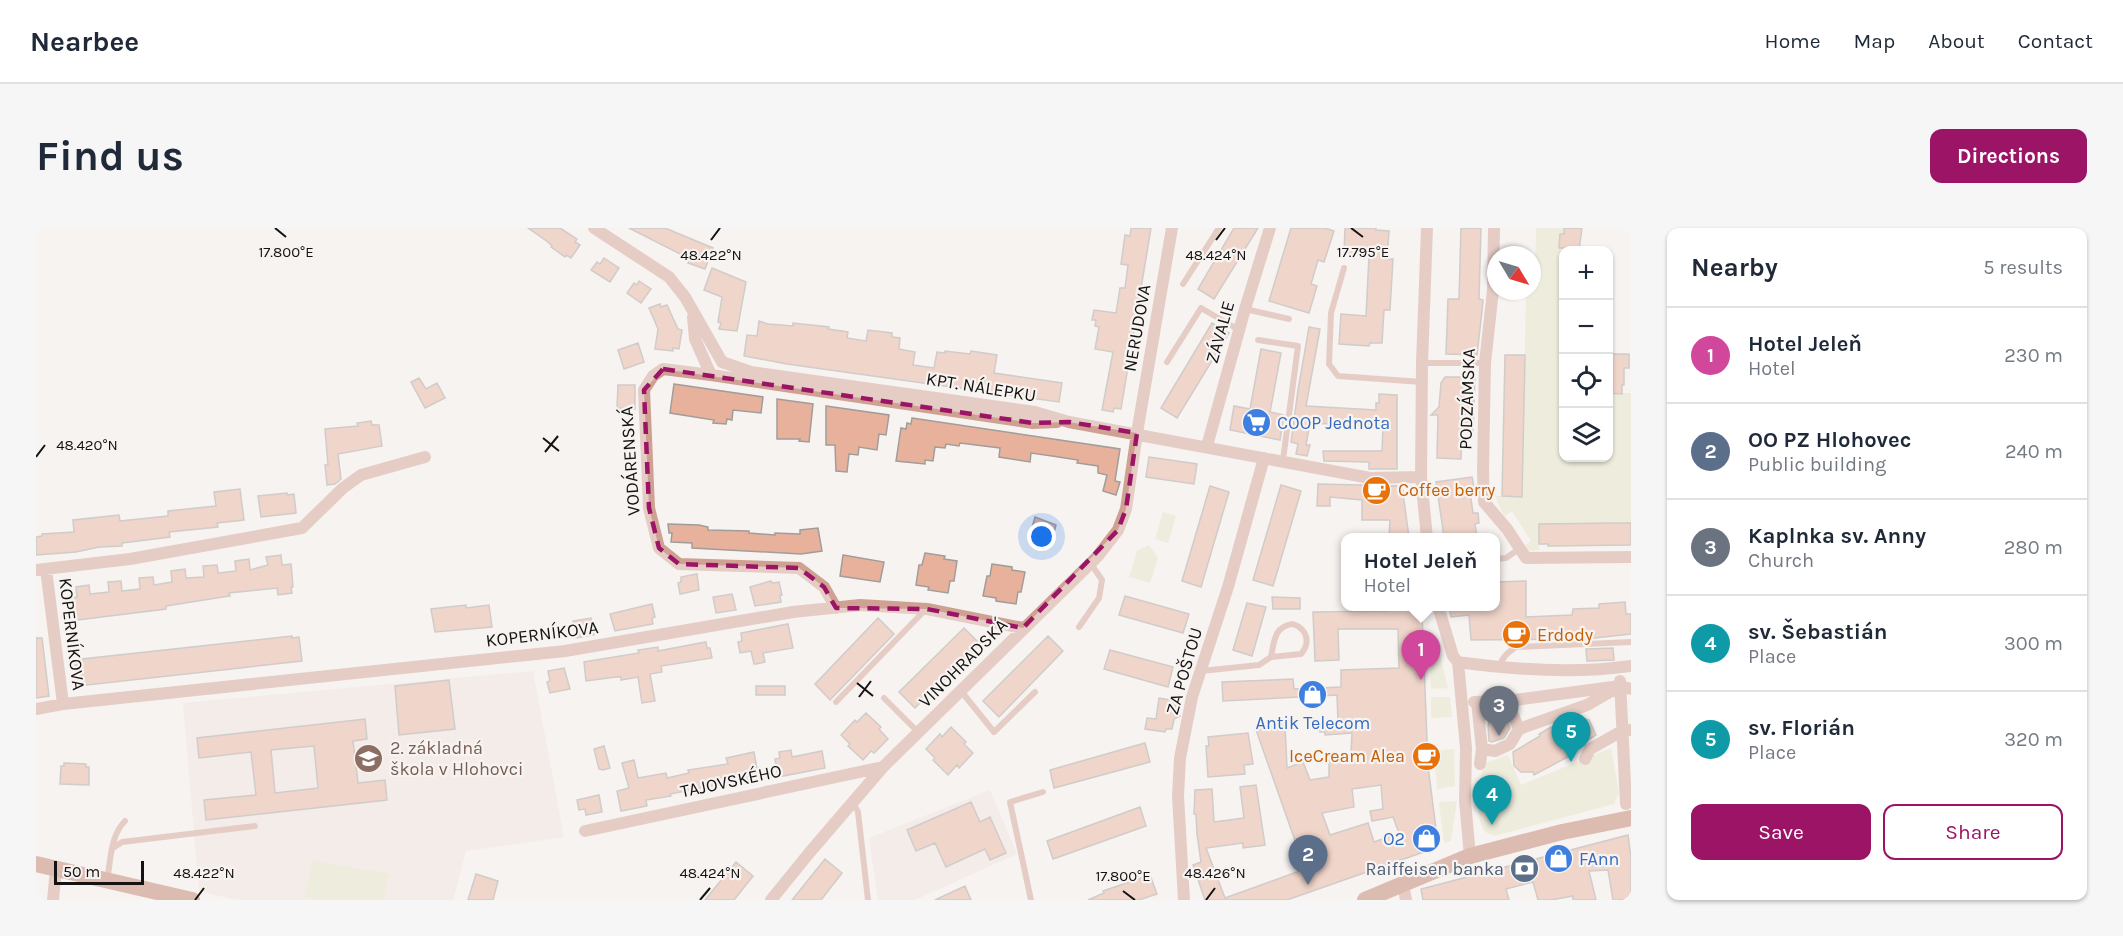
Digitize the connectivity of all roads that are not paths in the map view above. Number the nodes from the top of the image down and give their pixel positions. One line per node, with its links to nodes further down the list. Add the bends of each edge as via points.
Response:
1 (594, 228): 10 (street, KPT. NÁLEPKU, via 669,277)
2 (1172, 228): 20 (street, NERUDOVA)
3 (1219, 228): 8 (lane)
4 (1270, 228): 9 (street, ZÁVALIE)
5 (1427, 228): 15 (street)
6 (1494, 228): 16 (street, PODZÁMSKA, via 1493,290)
7 (1344, 268): 18 (lane, via 1332,313 1329,364 1338,376)
8 (1182, 284)
9 (1245, 309): 11 (lane); 12 (street, ZÁVALIE)
10 (693, 312): 17 (street, via 695,339); 19 (street, KPT. NÁLEPKU, via 722,362 751,372 1035,412)
11 (1289, 319)
12 (1239, 330): 14 (lane, via 1201,308); 21 (street, ZÁVALIE)
13 (1258, 340): 24 (lane, via 1298,346)
14 (1167, 362)
15 (1422, 363): 16 (lane); 18 (street)
16 (1485, 363): 27 (street, PODZÁMSKA, via 1484,502)
17 (711, 375): 19 (street, via 1033,423); 32 (street, VODÁRENSKÁ, via 663,369 644,390 649,508 658,548 679,564 799,568 824,587)
18 (1422, 382): 25 (street)
19 (1069, 422): 20 (street, KPT. NÁLEPKU)
20 (1137, 433): 21 (street, KPT. NÁLEPKU); 30 (street, VINOHRADSKÁ, via 1126,509 1118,530)
21 (1206, 446): 23 (street, KPT. NÁLEPKU)
22 (425, 457): 31 (street, KOPERNÍKOVA, via 361,475 302,528 130,559)
23 (1264, 458): 24 (street, KPT. NÁLEPKU); 42 (street, ZA POŠTOU)
24 (1282, 460): 25 (street, KPT. NÁLEPKU, via 1370,478)
25 (1421, 477): 26 (street)
26 (1427, 533)
27 (1523, 553): 28 (street); 29 (lane)
28 (1631, 557)
29 (1500, 559)
30 (1090, 564): 35 (lane, via 1102,580 1099,598); 36 (street, VINOHRADSKÁ)
31 (41, 569): 50 (street, KOPERNÍKOVA)
32 (836, 608): 33 (street, KOPERNÍKOVA, via 860,605); 50 (street, KOPERNÍKOVA, via 565,651)
33 (927, 609): 36 (street, KOPERNÍKOVA); 49 (lane)
34 (1440, 611): 39 (street)
35 (1079, 627)
36 (1023, 628): 44 (street, VINOHRADSKÁ)
37 (1631, 642): 41 (lane, via 1516,647 1506,653)
38 (1271, 657): 38 (lane, via 1301,654 1307,644 1306,633 1293,624 1282,627 1275,634); 42 (lane, via 1259,665)
39 (1458, 662): 41 (street); 67 (street)
40 (1631, 666): 41 (street, via 1602,670)
41 (1499, 668)
42 (1200, 672): 77 (street, ZA POŠTOU, via 1180,758 1178,796)
43 (1624, 685): 45 (street); 51 (street); 54 (street)
44 (960, 691): 46 (lane, via 994,732); 55 (street, VINOHRADSKÁ)
45 (1577, 691): 48 (street); 51 (street)
46 (1035, 692)
47 (885, 698): 55 (lane)
48 (1507, 701): 53 (street); 56 (street, via 1475,702)
49 (836, 702)
50 (63, 704): 52 (street, KOPERNÍKOVA)
51 (1587, 705): 53 (street)
52 (36, 709)
53 (1519, 729): 56 (street, via 1510,744 1496,755)
54 (1627, 731): 57 (street, via 1590,749); 62 (street)
55 (918, 733): 59 (street, VINOHRADSKÁ)
56 (1482, 749): 58 (street)
57 (1585, 759)
58 (1480, 764)
59 (883, 767): 61 (street, VINOHRADSKÁ); 65 (street, TAJOVSKÉHO)
60 (1042, 792): 76 (lane, via 1010,802)
61 (853, 802): 74 (street, VINOHRADSKÁ); 75 (lane, via 858,812)
62 (1628, 811): 67 (main road)
63 (125, 821): 66 (lane, via 118,828)
64 (255, 826): 66 (lane, via 122,842)
65 (585, 831)
66 (112, 848): 70 (lane)
67 (1470, 856): 71 (main road, via 1420,876)
68 (36, 864): 69 (main road)
69 (56, 868): 70 (main road); 72 (street)
70 (107, 881): 73 (main road)
71 (1404, 892): 78 (main road)
72 (53, 900)
73 (192, 900)
74 (771, 900)
75 (868, 900)
76 (1031, 900)
77 (1184, 900)
78 (1365, 900)

